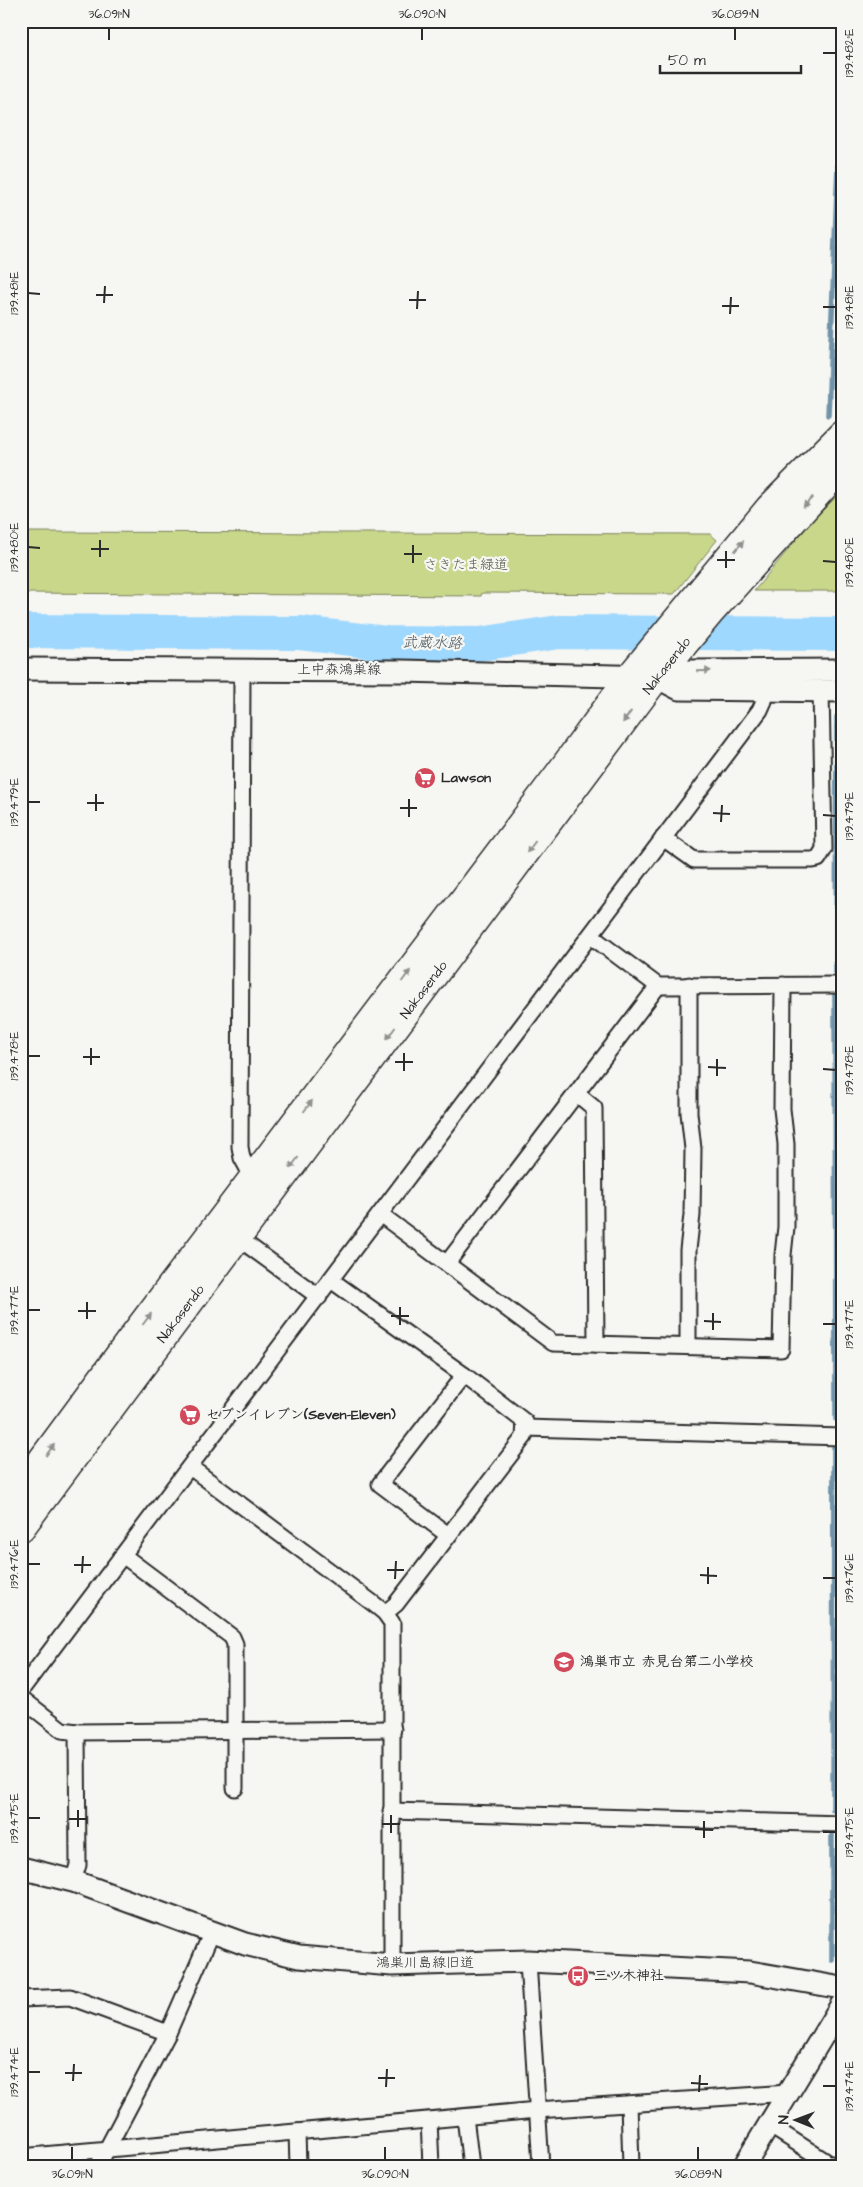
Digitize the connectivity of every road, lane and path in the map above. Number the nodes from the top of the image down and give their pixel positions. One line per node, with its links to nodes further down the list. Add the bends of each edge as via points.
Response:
1 (842, 435): 3 (highway, Nakasendo, one-way to 1, via 770,508)
2 (842, 466): 3 (highway, Nakasendo, one-way to 3)
3 (698, 610): 4 (highway, Nakasendo)
4 (652, 667): 6 (street, 上中森鴻巣線); 8 (street, 上中森鴻巣線); 18 (highway, Nakasendo, one-way to 4, via 560,773); 20 (highway, Nakasendo, one-way to 20)
5 (21, 669): 6 (street, 上中森鴻巣線)
6 (242, 670): 18 (street, via 240,1147)
7 (842, 670): 8 (street)
8 (767, 680): 9 (street); 11 (street, via 760,710)
9 (821, 690): 10 (street); 11 (street, via 824,850 818,858 694,860)
10 (842, 691)
11 (663, 838): 12 (street)
12 (591, 936): 16 (street); 19 (street)
13 (689, 985): 14 (street); 16 (street); 25 (street, via 688,1113 693,1149)
14 (783, 985): 15 (street); 25 (street, via 782,1109 786,1144 786,1227 781,1349)
15 (842, 985)
16 (658, 986): 17 (street)
17 (577, 1094): 21 (street); 24 (street, via 594,1108)
18 (253, 1178): 30 (highway, Nakasendo, one-way to 18)
19 (380, 1214): 21 (street); 22 (street)
20 (238, 1238): 23 (street); 31 (highway, Nakasendo)
21 (448, 1262): 24 (street, via 553,1343)
22 (331, 1280): 23 (street); 26 (street)
23 (319, 1297): 29 (street)
24 (596, 1344): 25 (street)
25 (688, 1346)
26 (464, 1375): 27 (street, via 525,1422); 32 (street, via 380,1484)
27 (525, 1428): 28 (street); 32 (street, via 524,1437)
28 (842, 1437)
29 (190, 1467): 33 (street); 34 (street)
30 (21, 1489)
31 (21, 1527)
32 (448, 1535): 34 (street, via 396,1604)
33 (124, 1556): 35 (street); 38 (street, via 232,1637 235,1644)
34 (385, 1613): 37 (street, via 392,1623)
35 (21, 1690)
36 (21, 1698): 39 (street, via 62,1730)
37 (393, 1729): 38 (street); 41 (street)
38 (234, 1730): 39 (street); 40 (street)
39 (77, 1732): 44 (street, via 78,1866)
40 (235, 1788)
41 (391, 1812): 42 (street); 47 (street)
42 (842, 1824)
43 (21, 1868): 44 (street, 鴻巣川島線旧道)
44 (74, 1881): 45 (street, 鴻巣川島線旧道)
45 (212, 1932): 47 (street, 鴻巣川島線旧道, via 299,1957); 51 (street)
46 (528, 1961): 47 (street, 鴻巣川島線旧道); 48 (street, 鴻巣川島線旧道, via 750,1972); 54 (street)
47 (392, 1966)
48 (842, 1988)
49 (21, 1999): 51 (street, via 70,1997)
50 (842, 2004): 52 (street)
51 (168, 2033): 59 (street)
52 (788, 2093): 53 (street); 57 (street)
53 (629, 2104): 54 (street); 66 (street)
54 (538, 2110): 55 (street); 65 (street)
55 (465, 2117): 56 (street); 64 (street)
56 (429, 2120): 58 (street); 63 (street)
57 (769, 2125): 67 (street); 68 (street)
58 (297, 2132): 59 (street); 62 (street)
59 (107, 2149): 60 (street); 61 (street)
60 (21, 2157)
61 (98, 2166)
62 (298, 2166)
63 (431, 2166)
64 (471, 2166)
65 (541, 2166)
66 (631, 2166)
67 (744, 2166)
68 (833, 2166)

